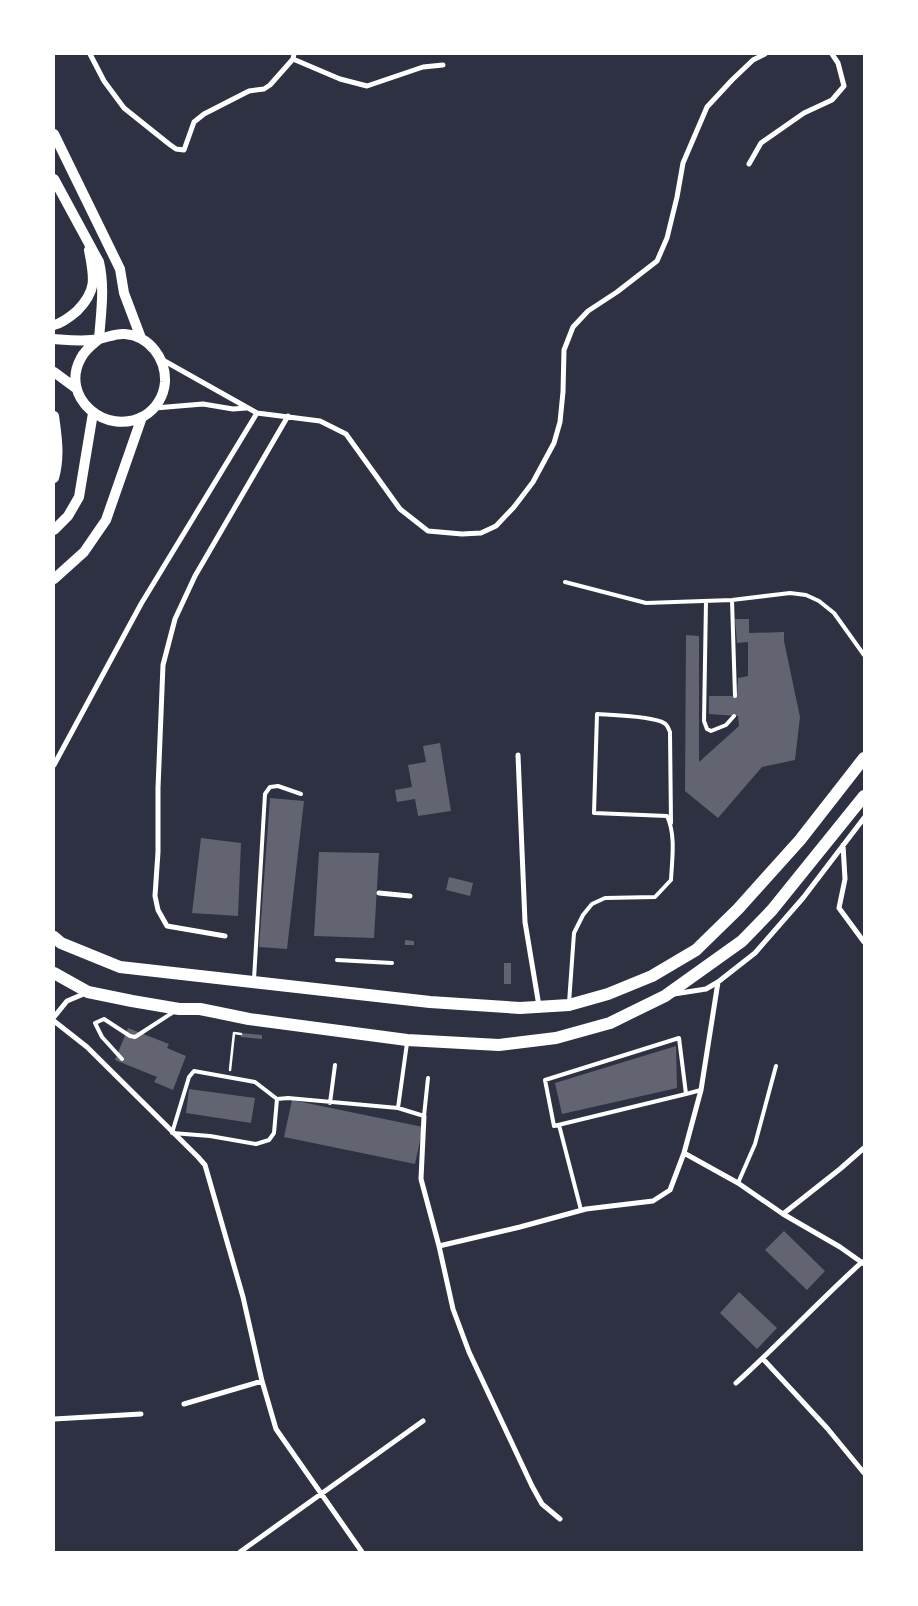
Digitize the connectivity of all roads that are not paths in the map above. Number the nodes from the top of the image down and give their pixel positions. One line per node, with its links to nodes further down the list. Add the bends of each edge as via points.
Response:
1 (90, 54): 4 (street, via 104,81 124,108 176,149 184,150 194,122 248,90 264,89)
2 (764, 54): 22 (street, via 753,60 707,107 683,163 678,197 657,261 588,311 573,327 564,350 560,422 554,443 533,482 496,526 482,533 428,531 400,509 346,434 320,421)
3 (832, 54): 7 (street, via 844,86 832,100 804,113 761,143)
4 (294, 57): 5 (street, via 340,79 367,86 423,67)
5 (443, 65)
6 (54, 134): 11 (main road, via 120,269 124,293)
7 (750, 164)
8 (54, 180): 9 (main road)
9 (88, 244): 10 (main road, via 93,273 89,296 73,314); 13 (main road, via 99,262 102,276)
10 (57, 324)
11 (141, 338): 13 (main road, via 112,334); 14 (main road)
12 (54, 339): 13 (main road)
13 (99, 339): 16 (main road, via 80,360 76,374)
14 (161, 359): 17 (main road, via 164,388); 18 (street)
15 (54, 372): 16 (main road)
16 (77, 389): 19 (main road)
17 (153, 408): 18 (street, via 203,404); 23 (main road)
18 (247, 408): 20 (street)
19 (93, 413): 23 (main road, via 121,423); 25 (main road, via 79,497 68,516)
20 (257, 413): 22 (street); 35 (street, via 141,604)
21 (54, 416): 24 (main road, via 58,443)
22 (288, 416): 43 (street, via 195,576 175,619 163,665 155,896 158,910 167,926)
23 (142, 417): 26 (main road, via 106,520 84,552)
24 (54, 478)
25 (54, 530)
26 (54, 579)
27 (565, 582): 29 (lane, via 646,604)
28 (732, 600): 29 (lane); 30 (lane, via 790,593 806,595 834,613); 31 (lane)
29 (706, 601): 32 (lane, via 704,721 711,731 726,725)
30 (864, 655)
31 (735, 696)
32 (734, 716)
33 (518, 754): 54 (street, via 525,922)
34 (864, 758): 53 (main road, via 800,840 696,950 652,976)
35 (54, 765)
36 (301, 794): 49 (lane, via 278,786 270,787 265,794)
37 (864, 796): 52 (main road, via 772,910 742,941)
38 (864, 818): 40 (street)
39 (671, 823): 39 (lane, via 668,816 594,813 598,714 652,719 668,726); 53 (lane, via 672,880 655,897 605,898 592,904 583,915 574,932)
40 (843, 845): 45 (street, via 845,878 839,908); 50 (street, via 755,953)
41 (379, 893): 42 (street)
42 (410, 896)
43 (225, 936)
44 (54, 937): 49 (main road, via 61,943 120,967)
45 (864, 942)
46 (337, 960): 47 (lane)
47 (392, 963)
48 (54, 973): 51 (main road)
49 (253, 981): 54 (main road, via 430,1002)
50 (718, 982): 52 (street, via 706,989); 63 (street)
51 (88, 992): 55 (main road); 56 (street, via 67,1002)
52 (665, 996): 58 (main road, via 610,1023 556,1038 499,1045)
53 (569, 1005): 54 (main road)
54 (539, 1007)
55 (179, 1009): 58 (main road, via 200,1009 249,1019); 59 (lane, via 135,1037 104,1019 95,1023 102,1037)
56 (54, 1017)
57 (54, 1021): 70 (street, via 87,1047)
58 (407, 1040): 67 (lane)
59 (122, 1060)
60 (335, 1065): 66 (lane)
61 (776, 1066): 73 (lane, via 755,1144)
62 (428, 1078): 68 (lane)
63 (701, 1090): 64 (lane); 72 (street)
64 (686, 1094): 69 (lane); 69 (lane, via 679,1038 545,1080 554,1126)
65 (277, 1099): 66 (lane); 70 (lane, via 274,1133 269,1140 256,1144); 70 (lane, via 256,1082 194,1071 189,1077)
66 (330, 1103): 67 (lane)
67 (398, 1108): 68 (lane)
68 (424, 1116): 76 (street, via 420,1179)
69 (559, 1125): 74 (lane)
70 (172, 1133): 79 (street, via 205,1165 243,1297)
71 (864, 1148): 75 (street)
72 (684, 1153): 73 (street); 74 (street, via 670,1190 653,1201)
73 (738, 1183): 75 (street)
74 (581, 1210): 76 (street)
75 (783, 1214): 77 (street)
76 (439, 1246): 87 (street, via 453,1310 469,1352 532,1486 542,1504)
77 (863, 1263): 78 (street, via 826,1294)
78 (763, 1359): 80 (street); 85 (street)
79 (262, 1381): 81 (street); 86 (street, via 276,1428)
80 (736, 1383)
81 (184, 1404)
82 (141, 1414): 83 (street)
83 (54, 1419)
84 (423, 1421): 86 (street)
85 (864, 1473)
86 (321, 1495): 88 (street); 89 (street)
87 (560, 1519)
88 (240, 1552)
89 (362, 1552)

